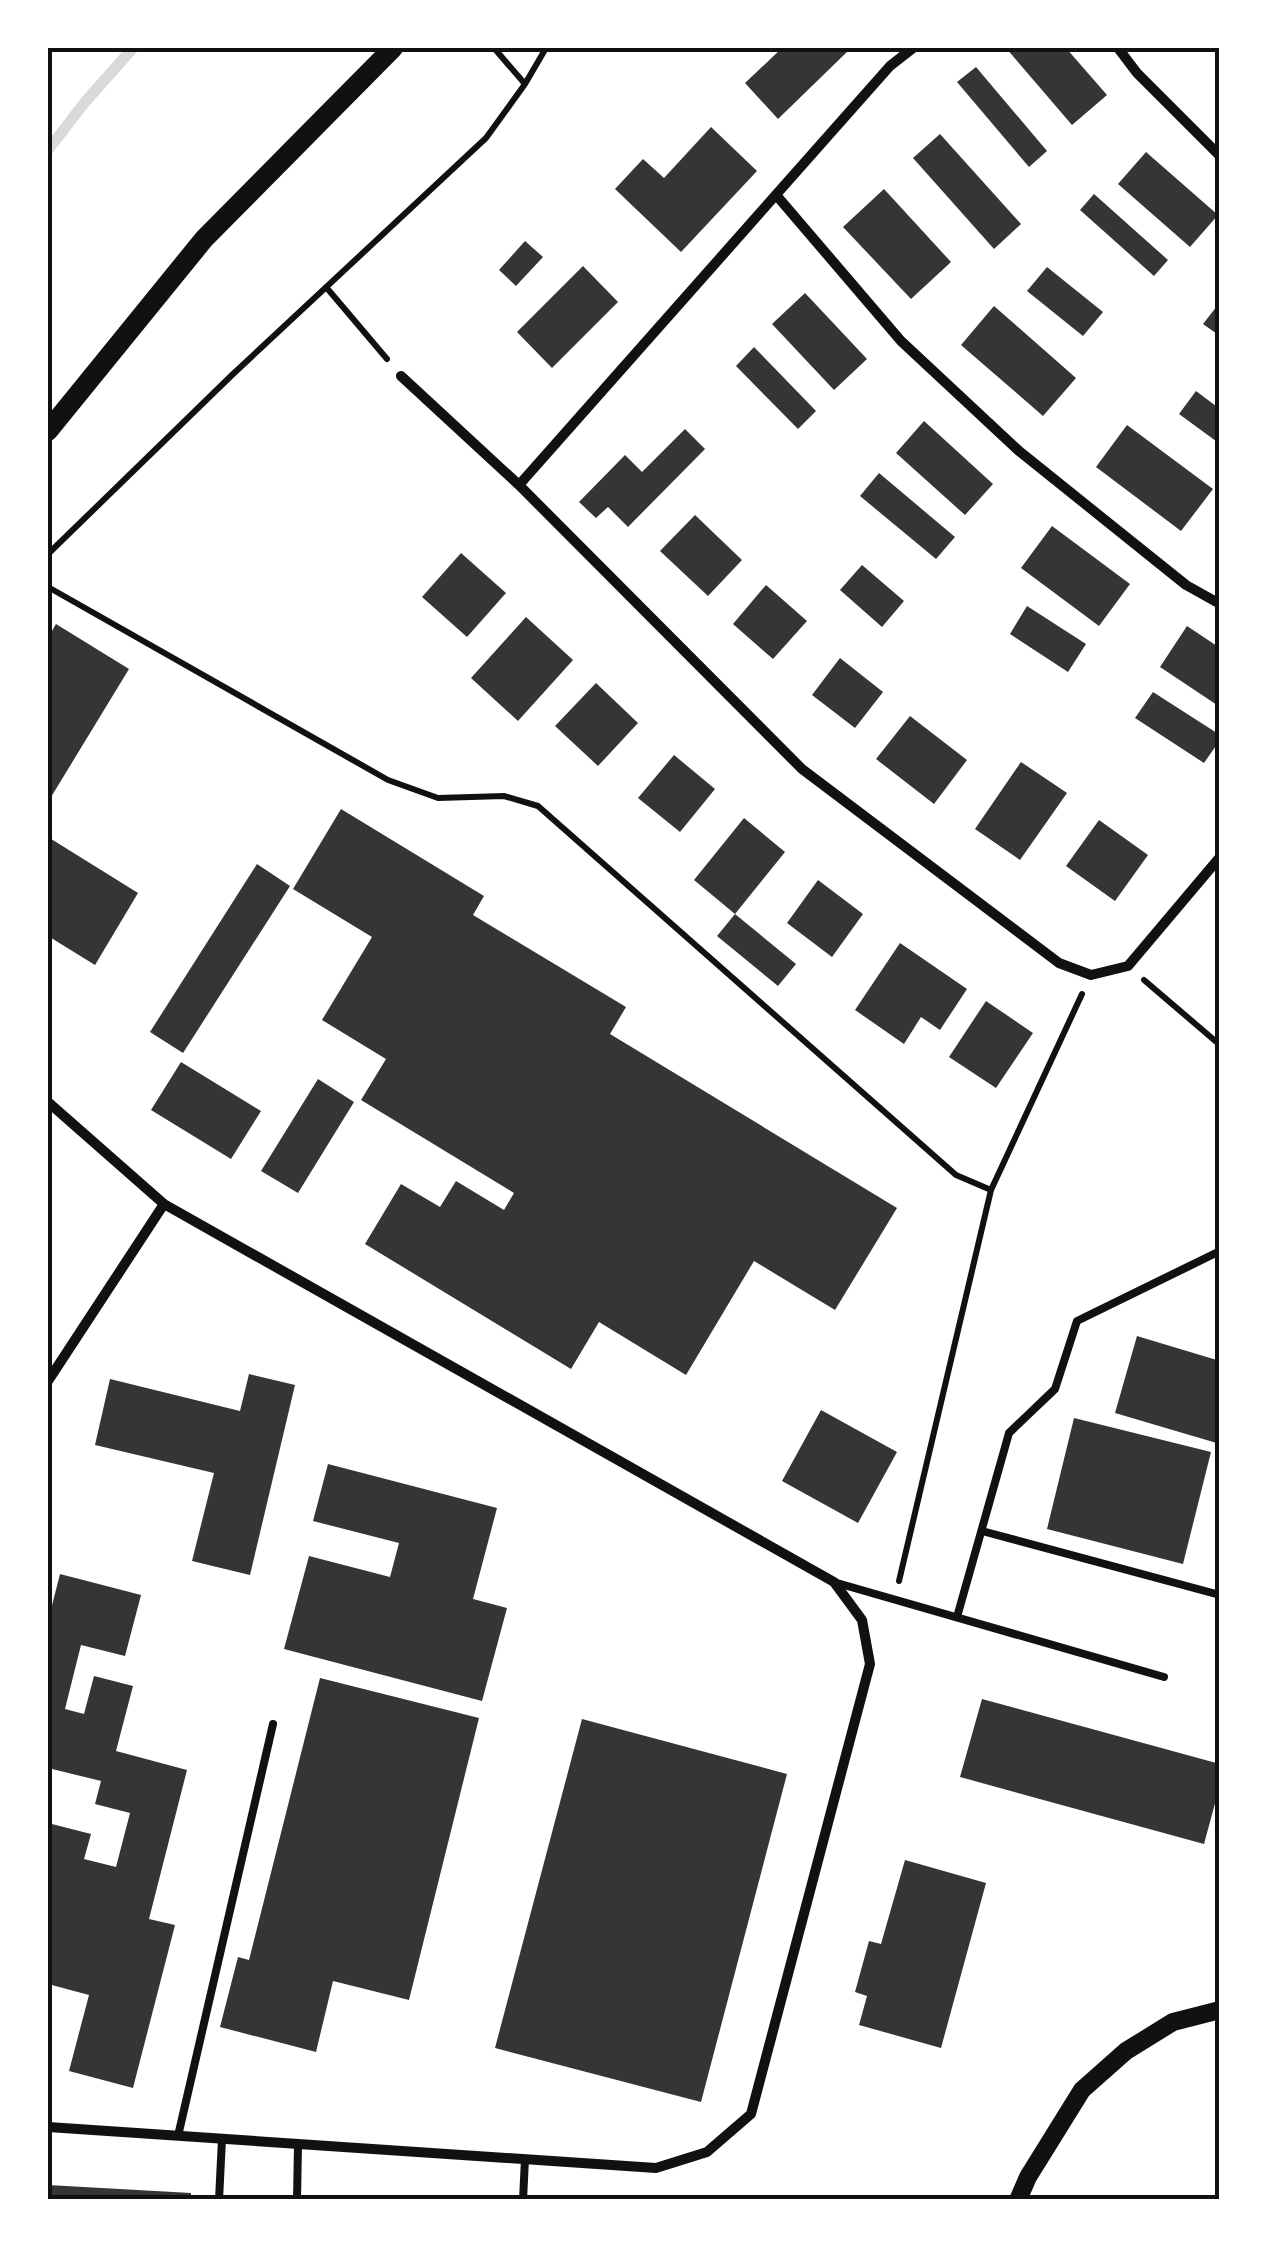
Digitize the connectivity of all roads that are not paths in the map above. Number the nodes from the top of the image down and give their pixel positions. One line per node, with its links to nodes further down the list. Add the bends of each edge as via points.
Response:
1 (393, 48): 7 (main road, via 204,239)
2 (913, 48): 5 (street)
3 (1118, 48): 4 (street)
4 (1220, 156)
5 (777, 196): 8 (street); 9 (street, via 901,341 1019,450)
6 (401, 376): 8 (street)
7 (48, 431)
8 (519, 486): 10 (street, via 802,769 1058,963 1091,975 1128,966)
9 (1220, 604)
10 (1220, 857)
11 (48, 1102): 12 (street)
12 (164, 1204): 14 (street); 16 (street)
13 (1220, 1252): 15 (lane, via 1077,1321 1056,1389 1009,1433)
14 (48, 1381)
15 (982, 1531): 17 (lane); 18 (lane)
16 (834, 1582): 18 (lane); 26 (street, via 862,1620 870,1664 751,2114 707,2152 656,2168)
17 (1220, 1594)
18 (957, 1618): 19 (lane)
19 (1164, 1677)
20 (273, 1724): 23 (lane)
21 (1220, 2010): 30 (street, via 1173,2022 1082,2090)
22 (48, 2127): 23 (street)
23 (178, 2136): 24 (street)
24 (222, 2139): 25 (street); 27 (lane)
25 (298, 2144): 26 (street); 28 (lane)
26 (525, 2160): 29 (lane)
27 (220, 2200)
28 (297, 2200)
29 (523, 2200)
30 (1018, 2200)

